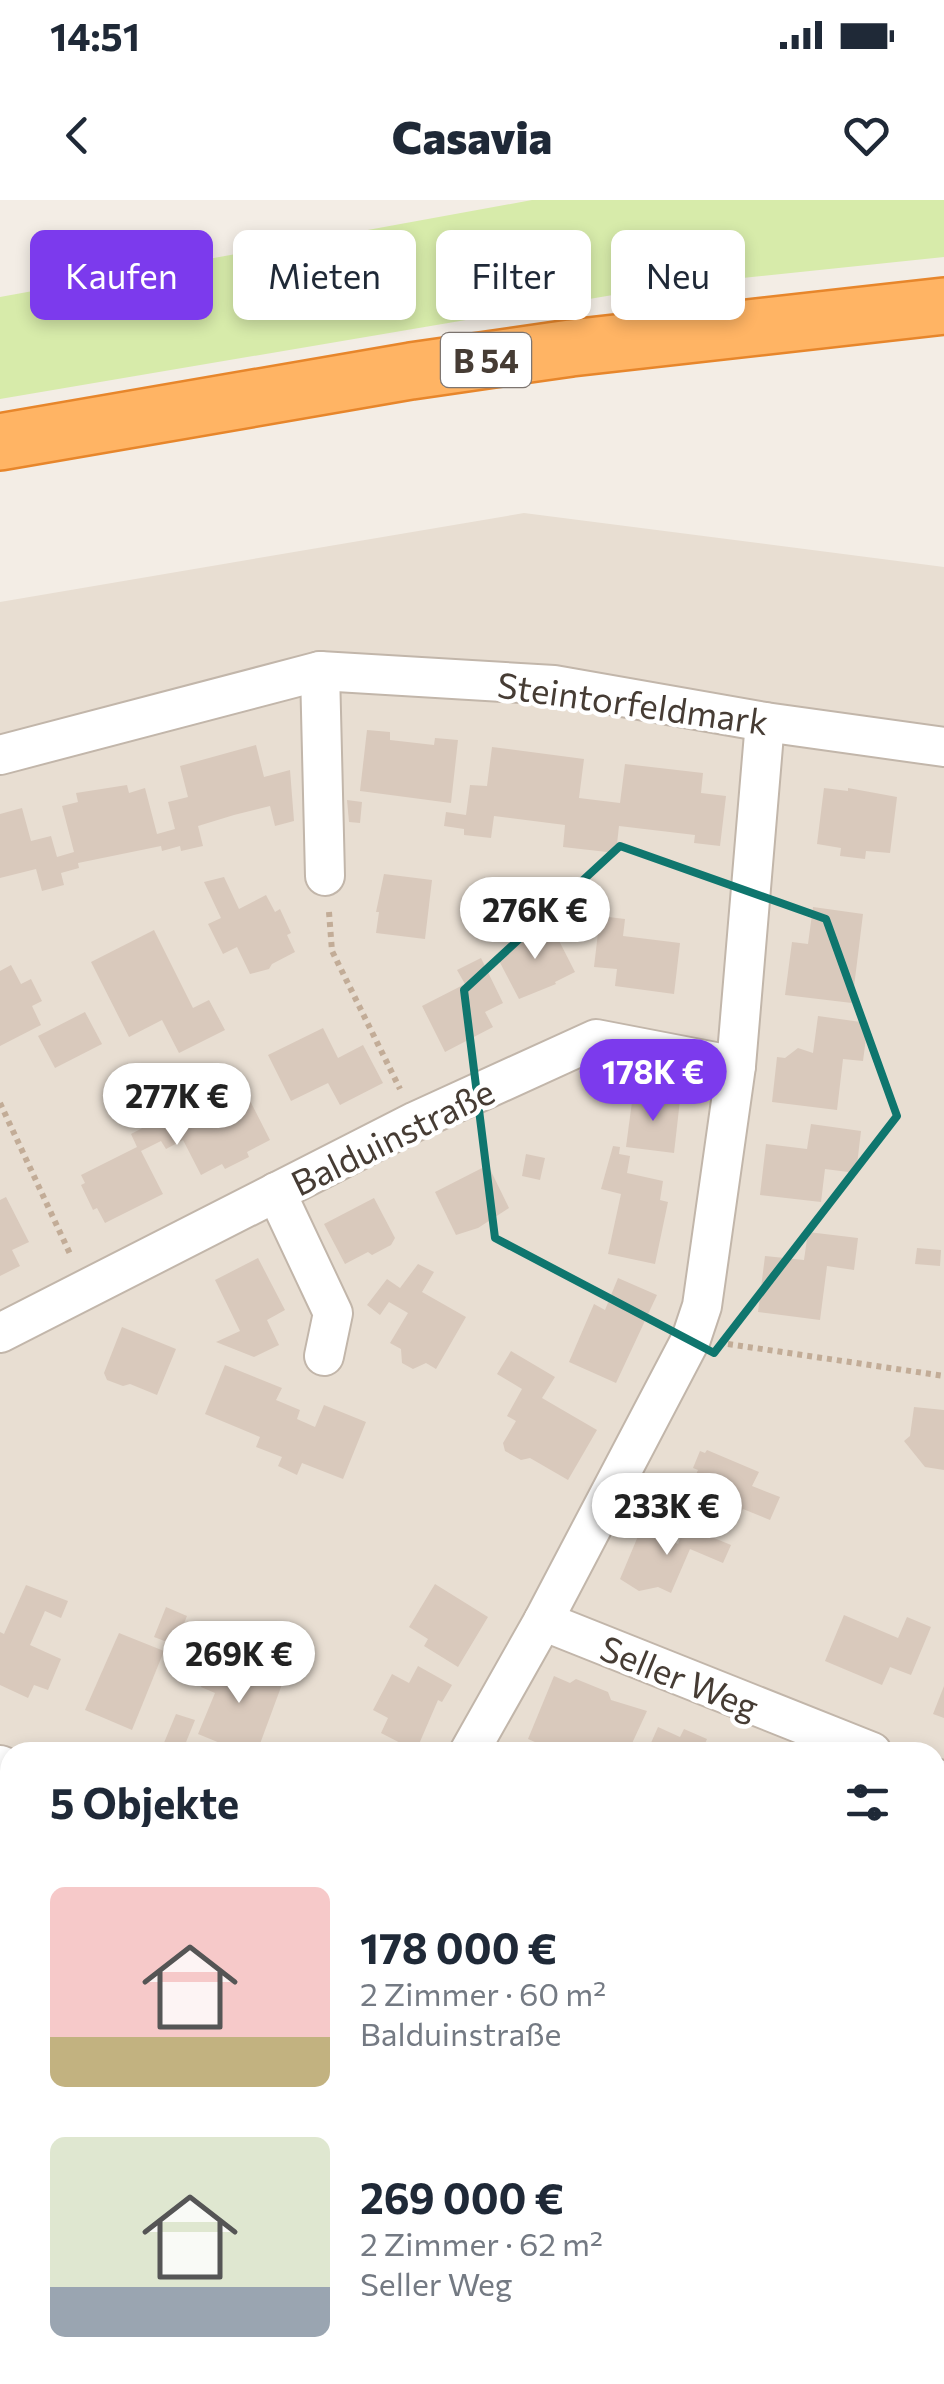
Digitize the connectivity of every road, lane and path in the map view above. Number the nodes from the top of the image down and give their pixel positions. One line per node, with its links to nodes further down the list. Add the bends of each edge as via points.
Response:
1 (944, 306): 2 (highway, B 54, via 554,350)
2 (0, 442)
3 (320, 671): 4 (street, Steintorfeldmark, via 554,685); 6 (street, Steintorfeldmark); 7 (street)
4 (765, 722): 5 (street, Steintorfeldmark); 8 (street)
5 (944, 746)
6 (0, 756)
7 (325, 876): 10 (path, via 332,951)
8 (736, 1066): 10 (street, Balduinstraße, via 596,1038); 13 (street)
9 (0, 1102): 12 (path)
10 (416, 1121): 11 (street, Balduinstraße)
11 (276, 1192): 12 (street, Balduinstraße); 15 (street, Balduinstraße, via 334,1313)
12 (87, 1289): 14 (street, Balduinstraße)
13 (696, 1322): 16 (path); 17 (street)
14 (0, 1332)
15 (324, 1356)
16 (944, 1376)
17 (543, 1621): 18 (street); 19 (street, Seller Weg)
18 (475, 1742)
19 (847, 1742)

